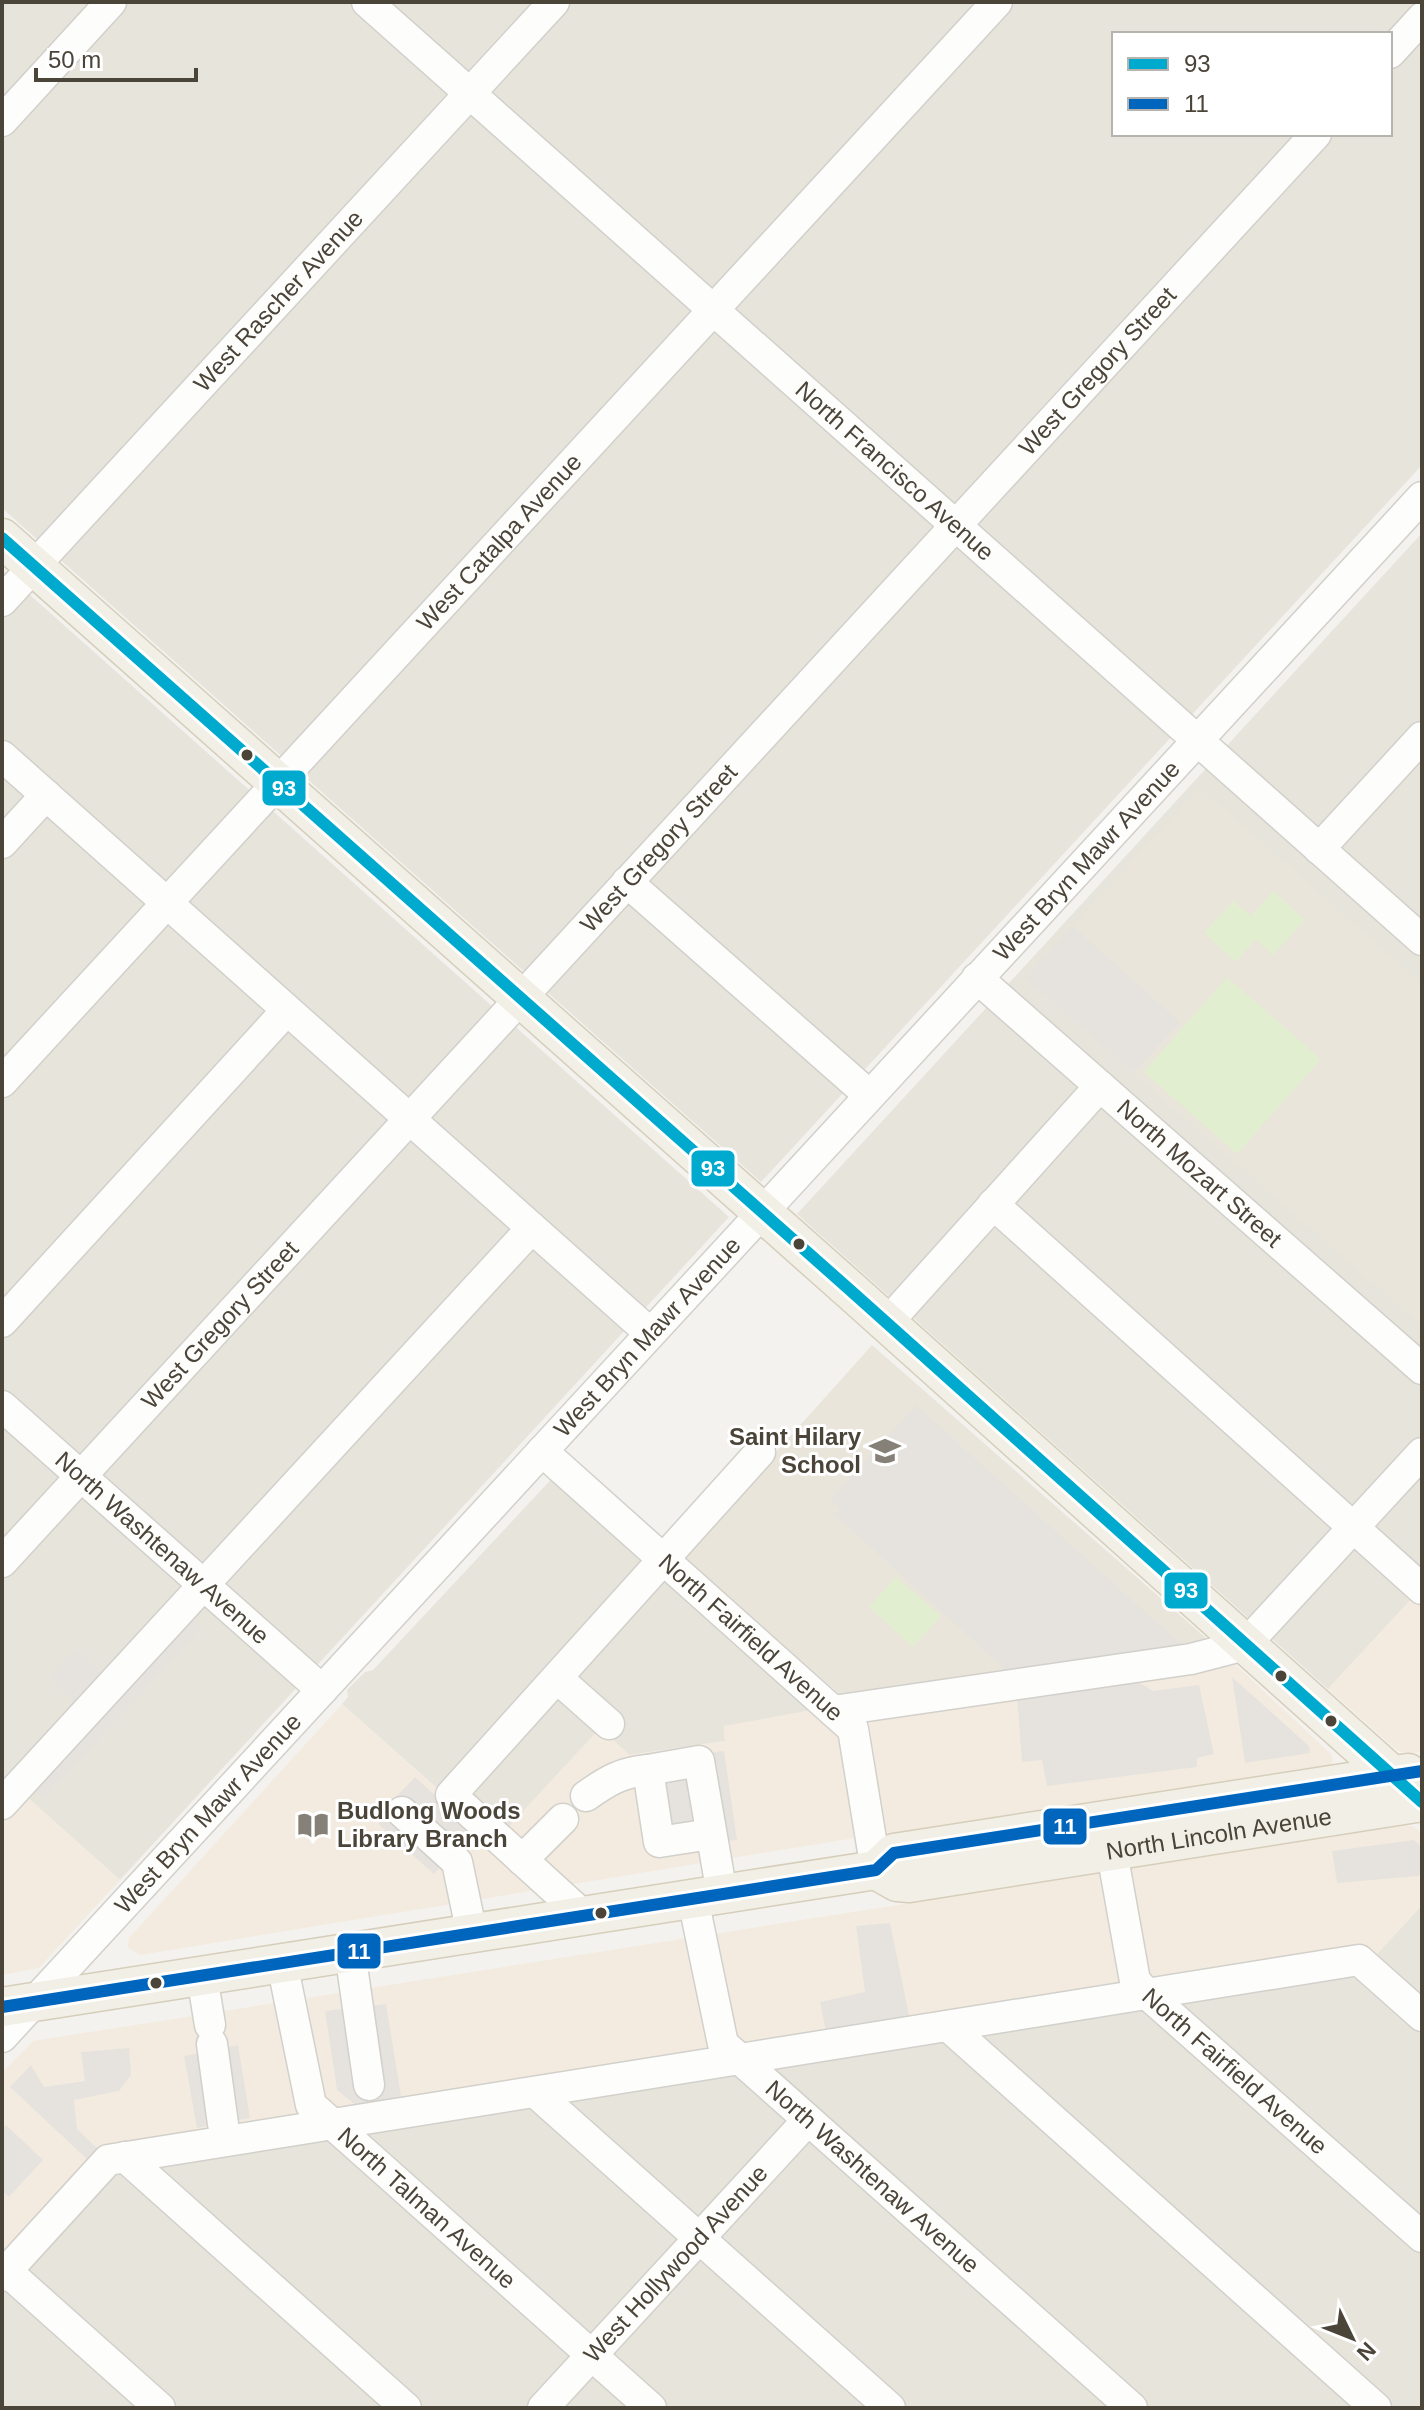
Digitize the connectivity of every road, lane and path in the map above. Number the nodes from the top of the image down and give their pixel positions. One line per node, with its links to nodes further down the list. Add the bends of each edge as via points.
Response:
1 (111, 2): 8 (street)
2 (367, 2): 7 (street, North Francisco Avenue)
3 (554, 2): 7 (street, West Rascher Avenue)
4 (997, 2): 10 (street, West Catalpa Avenue)
5 (1422, 18): 6 (street)
6 (1392, 51)
7 (470, 94): 10 (street, North Francisco Avenue); 14 (street, West Rascher Avenue)
8 (2, 121)
9 (1314, 136): 12 (street, West Gregory Street)
10 (714, 311): 12 (street, North Francisco Avenue); 19 (street, West Catalpa Avenue)
11 (1420, 502): 17 (street, West Bryn Mawr Avenue)
12 (955, 526): 17 (street, North Francisco Avenue); 23 (street, West Gregory Street)
13 (2, 538): 14 (main road)
14 (35, 567): 15 (street, West Rascher Avenue); 19 (main road)
15 (2, 601)
16 (1422, 737): 22 (street)
17 (1197, 740): 22 (street, North Francisco Avenue); 26 (street, West Bryn Mawr Avenue)
18 (2, 756): 20 (street)
19 (278, 783): 24 (street, West Catalpa Avenue); 27 (main road)
20 (46, 795): 21 (street); 24 (street)
21 (2, 843)
22 (1319, 849): 25 (street, North Francisco Avenue)
23 (627, 882): 27 (street, West Gregory Street); 31 (street)
24 (167, 903): 28 (street); 29 (street, West Catalpa Avenue)
25 (1422, 940)
26 (977, 978): 30 (street, North Mozart Street); 31 (street, West Bryn Mawr Avenue)
27 (520, 998): 32 (street, West Gregory Street); 34 (main road)
28 (287, 1010): 32 (street); 36 (street)
29 (2, 1082)
30 (1100, 1086): 33 (street); 39 (street, North Mozart Street)
31 (869, 1095): 34 (street, West Bryn Mawr Avenue)
32 (409, 1118): 35 (street); 44 (street, West Gregory Street)
33 (993, 1204): 37 (street); 45 (street)
34 (762, 1212): 37 (main road); 38 (street, West Bryn Mawr Avenue)
35 (532, 1228): 38 (street); 48 (street)
36 (2, 1322)
37 (887, 1323): 50 (main road)
38 (650, 1333): 41 (street, West Bryn Mawr Avenue)
39 (1422, 1369)
40 (2, 1406): 44 (street, North Washtenaw Avenue)
41 (542, 1451): 46 (street, North Fairfield Avenue); 52 (street, West Bryn Mawr Avenue)
42 (760, 1452): 46 (street)
43 (1422, 1453): 45 (street)
44 (81, 1476): 47 (street, West Gregory Street); 48 (street, North Washtenaw Avenue)
45 (1353, 1527): 49 (street); 50 (street)
46 (665, 1560): 51 (street); 53 (street, North Fairfield Avenue)
47 (2, 1562)
48 (204, 1585): 52 (street, North Washtenaw Avenue); 59 (street)
49 (1422, 1589)
50 (1245, 1645): 53 (street, via 1191,1659); 56 (main road)
51 (557, 1678): 54 (street); 64 (street, via 451,1795)
52 (322, 1690): 73 (street, West Bryn Mawr Avenue)
53 (833, 1711): 65 (street, North Fairfield Avenue, via 853,1729)
54 (609, 1724)
55 (648, 1770): 57 (street, via 610,1779); 62 (street, via 659,1842); 62 (street, North Washtenaw Avenue, via 699,1761)
56 (1407, 1773): 58 (main road); 63 (main road, North Lincoln Avenue)
57 (586, 1796)
58 (1422, 1802): 63 (main road, North Lincoln Avenue)
59 (2, 1804)
60 (402, 1812): 68 (street, via 457,1862)
61 (563, 1819): 64 (street)
62 (711, 1834): 66 (street, North Washtenaw Avenue)
63 (1109, 1836): 65 (main road, North Lincoln Avenue, via 894,1853); 72 (street, North Fairfield Avenue, via 1135,1981)
64 (522, 1860): 67 (street)
65 (876, 1870): 66 (main road, North Lincoln Avenue)
66 (707, 1896): 67 (main road, North Lincoln Avenue); 77 (street, North Washtenaw Avenue, via 723,2044)
67 (584, 1916): 68 (main road, North Lincoln Avenue)
68 (472, 1934): 69 (main road, North Lincoln Avenue)
69 (350, 1952): 70 (main road, North Lincoln Avenue); 78 (street)
70 (282, 1963): 71 (main road, North Lincoln Avenue); 82 (street, North Talman Avenue, via 311,2105)
71 (202, 1976): 73 (main road, North Lincoln Avenue); 81 (street)
72 (1147, 1994): 74 (street, via 1359,1960); 75 (street); 84 (street, North Fairfield Avenue)
73 (18, 2004): 76 (street, West Bryn Mawr Avenue)
74 (1422, 2016)
75 (948, 2026): 77 (street); 94 (street)
76 (2, 2037)
77 (740, 2059): 79 (street); 80 (street, North Washtenaw Avenue)
78 (369, 2085)
79 (535, 2092): 82 (street); 85 (street)
80 (808, 2120): 85 (street, West Hollywood Avenue); 93 (street, North Washtenaw Avenue)
81 (223, 2124)
82 (330, 2124): 83 (street); 87 (street, North Talman Avenue)
83 (125, 2157): 86 (street, via 108,2160); 89 (street)
84 (1422, 2237)
85 (699, 2238): 87 (street, West Hollywood Avenue); 92 (street)
86 (4, 2272): 88 (street)
87 (592, 2355): 90 (street, West Hollywood Avenue); 91 (street, North Talman Avenue)
88 (160, 2408)
89 (406, 2408)
90 (543, 2408)
91 (651, 2408)
92 (890, 2408)
93 (1132, 2408)
94 (1376, 2408)

